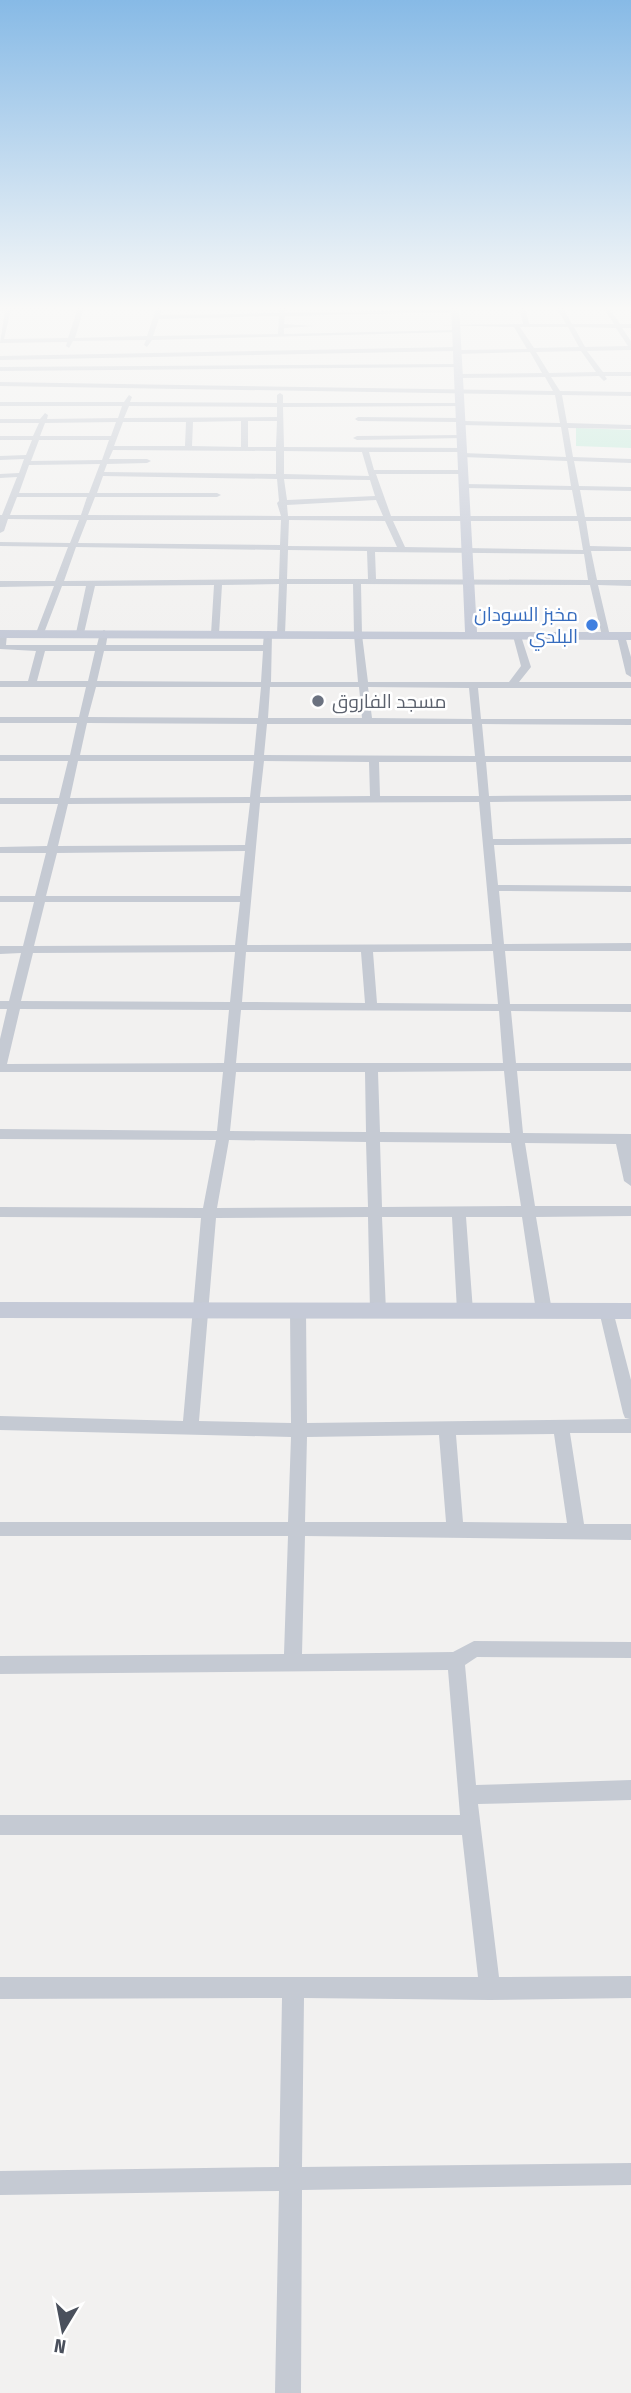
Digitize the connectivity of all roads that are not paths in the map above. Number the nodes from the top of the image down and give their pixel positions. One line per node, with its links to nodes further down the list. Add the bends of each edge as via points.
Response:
1 (44, 418): 10 (street)
2 (461, 418): 11 (street)
3 (564, 418): 12 (street)
4 (190, 419): 5 (street); 8 (street); 21 (street)
5 (244, 419): 6 (street); 22 (street)
6 (281, 419): 23 (street)
7 (358, 419): 11 (street); 18 (street)
8 (120, 420): 10 (street); 17 (street)
9 (0, 421): 10 (street)
10 (43, 421): 16 (street)
11 (461, 422): 12 (street); 14 (street)
12 (566, 425): 13 (street); 27 (street)
13 (631, 427)
14 (461, 437): 18 (street); 25 (street)
15 (0, 438): 16 (street)
16 (36, 438): 17 (street); 28 (street)
17 (114, 438): 19 (street)
18 (356, 438): 24 (street)
19 (110, 448): 20 (street); 29 (street)
20 (151, 448): 21 (street); 30 (street)
21 (188, 449): 22 (street)
22 (244, 449): 23 (street)
23 (280, 449): 24 (street); 39 (street)
24 (361, 450): 25 (street); 35 (street)
25 (462, 453): 27 (street); 32 (street)
26 (0, 458): 28 (street)
27 (573, 459): 31 (street); 41 (street)
28 (27, 460): 29 (street); 34 (street)
29 (105, 461): 30 (street); 33 (street)
30 (148, 461): 37 (street)
31 (631, 461)
32 (463, 472): 35 (street); 40 (street)
33 (101, 474): 37 (street); 43 (street)
34 (21, 475): 36 (street); 45 (street)
35 (373, 475): 39 (street); 46 (street)
36 (0, 476)
37 (143, 476): 38 (street)
38 (219, 476): 39 (street); 44 (street)
39 (280, 476): 48 (street)
40 (464, 486): 41 (street); 53 (street)
41 (575, 487): 42 (street); 54 (street)
42 (631, 489)
43 (93, 495): 44 (street); 45 (street); 49 (street)
44 (216, 495): 50 (street)
45 (13, 498): 47 (street); 51 (street)
46 (379, 498): 48 (street); 52 (street)
47 (0, 500)
48 (282, 503): 55 (street)
49 (83, 516): 50 (street); 51 (street); 59 (street)
50 (215, 516): 55 (street)
51 (3, 517): 57 (street)
52 (390, 517): 53 (street); 55 (street); 61 (street)
53 (465, 517): 54 (street); 63 (street)
54 (582, 518): 56 (street); 65 (street)
55 (285, 519): 60 (street)
56 (631, 519)
57 (0, 531)
58 (0, 544): 59 (street)
59 (73, 545): 60 (street); 75 (street)
60 (285, 547): 62 (street); 67 (street)
61 (401, 548): 62 (street); 63 (street)
62 (371, 549): 68 (street)
63 (467, 549): 65 (street); 69 (street)
64 (631, 549): 65 (street)
65 (588, 550): 70 (street)
66 (357, 581): 67 (street); 68 (street); 82 (street)
67 (283, 582): 72 (street); 87 (street)
68 (372, 582): 69 (street)
69 (468, 582): 70 (street); 83 (street)
70 (593, 582): 73 (street); 85 (street)
71 (91, 583): 72 (street); 75 (street); 77 (street)
72 (218, 583): 81 (street)
73 (631, 583)
74 (0, 584): 75 (street)
75 (58, 584): 76 (street)
76 (40, 633): 77 (street); 80 (street)
77 (80, 633): 78 (street)
78 (104, 633): 79 (street); 89 (street)
79 (149, 633): 81 (street); 90 (street)
80 (2, 634): 88 (street, via 1,647)
81 (215, 634): 87 (street)
82 (358, 635): 83 (street); 87 (street); 96 (street)
83 (471, 635): 84 (street)
84 (517, 636): 85 (street); 98 (street, via 526,667)
85 (606, 636): 86 (street)
86 (626, 636): 91 (street)
87 (272, 638): 90 (street); 95 (street)
88 (41, 648): 89 (street); 94 (street)
89 (100, 648): 90 (street); 92 (street)
90 (146, 648)
91 (631, 674)
92 (92, 683): 94 (street); 95 (street); 100 (street)
93 (0, 684): 94 (street)
94 (32, 684)
95 (266, 684): 96 (street); 102 (street)
96 (365, 684): 97 (street); 103 (street)
97 (473, 684): 98 (street); 104 (street)
98 (513, 684): 99 (street)
99 (631, 685)
100 (83, 719): 101 (street); 102 (street); 107 (street)
101 (0, 720)
102 (261, 720): 103 (street); 108 (street)
103 (367, 720): 104 (street)
104 (475, 721): 105 (street); 110 (street)
105 (631, 722)
106 (0, 758): 107 (street)
107 (74, 758): 108 (street); 113 (street)
108 (259, 758): 109 (street); 114 (street)
109 (374, 758): 110 (street); 115 (street)
110 (479, 758): 111 (street); 116 (street)
111 (631, 759)
112 (631, 798): 116 (street)
113 (64, 800): 114 (street); 117 (street); 121 (street)
114 (254, 800): 115 (street); 120 (street)
115 (375, 800): 116 (street)
116 (484, 800): 119 (street)
117 (0, 801)
118 (631, 841): 119 (street)
119 (488, 842): 123 (street)
120 (251, 848): 121 (street); 127 (street)
121 (52, 849): 122 (street); 125 (street)
122 (0, 850)
123 (492, 888): 124 (street); 129 (street)
124 (631, 889)
125 (40, 898): 126 (street); 127 (street); 133 (street)
126 (0, 899)
127 (246, 900): 131 (street)
128 (367, 947): 129 (street); 131 (street); 137 (street)
129 (499, 947): 130 (street); 139 (street)
130 (631, 947)
131 (240, 948): 133 (street); 134 (street)
132 (0, 950): 133 (street)
133 (27, 950): 136 (street)
134 (236, 1004): 136 (street); 137 (street); 142 (street)
135 (0, 1005): 136 (street)
136 (14, 1005): 140 (street)
137 (371, 1006): 139 (street)
138 (631, 1008): 139 (street)
139 (503, 1009): 144 (street)
140 (0, 1067): 142 (street)
141 (631, 1067): 144 (street)
142 (230, 1068): 143 (street); 146 (street)
143 (371, 1068): 144 (street); 147 (street)
144 (510, 1068): 148 (street)
145 (0, 1134): 146 (street)
146 (223, 1137): 147 (street); 156 (street)
147 (372, 1137): 148 (street); 153 (street)
148 (517, 1137): 149 (street); 155 (street)
149 (626, 1139): 150 (street)
150 (631, 1181)
151 (631, 1211): 155 (street)
152 (0, 1212): 156 (street)
153 (376, 1212): 154 (street); 156 (street); 160 (street)
154 (459, 1212): 155 (street); 161 (street)
155 (531, 1212): 162 (street)
156 (209, 1213): 158 (street)
157 (0, 1310): 158 (street)
158 (201, 1310): 159 (street); 169 (street)
159 (298, 1311): 160 (street); 171 (street)
160 (378, 1311): 161 (street)
161 (465, 1311): 162 (street)
162 (544, 1311): 163 (street)
163 (607, 1311): 164 (street); 165 (street)
164 (631, 1311)
165 (631, 1413)
166 (0, 1423): 169 (street)
167 (631, 1426): 168 (street)
168 (561, 1427): 170 (street); 175 (street)
169 (190, 1428): 171 (street)
170 (447, 1428): 171 (street); 174 (street)
171 (299, 1430): 173 (street)
172 (0, 1529): 173 (street)
173 (297, 1529): 174 (street); 179 (street)
174 (455, 1529): 175 (street)
175 (577, 1532): 176 (street)
176 (631, 1532)
177 (631, 1650): 178 (street, via 474,1649)
178 (456, 1661): 179 (street); 182 (street)
179 (293, 1662): 180 (street)
180 (0, 1665)
181 (631, 1790): 182 (street)
182 (467, 1795): 184 (street)
183 (0, 1825): 184 (street)
184 (472, 1825): 188 (street)
185 (631, 1987): 188 (street)
186 (0, 1988): 187 (street)
187 (293, 1989): 188 (street); 190 (street)
188 (490, 1989)
189 (631, 2174): 190 (street)
190 (290, 2179): 191 (street); 192 (street)
191 (0, 2183)
192 (288, 2393)

